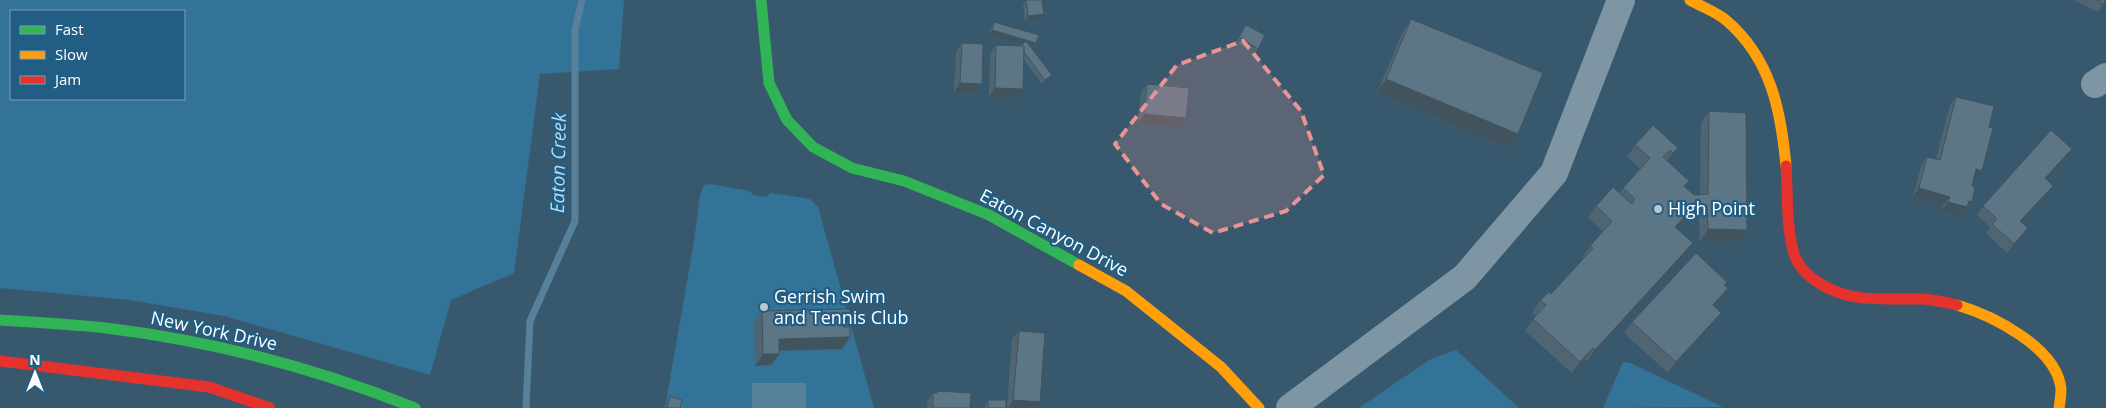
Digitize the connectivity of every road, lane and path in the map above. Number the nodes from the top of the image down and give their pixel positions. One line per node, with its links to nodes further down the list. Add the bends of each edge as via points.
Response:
1 (762, 0): 8 (street, Eaton Canyon Drive, via 769,83 787,120 813,147 852,168 904,182 989,215 1126,291 1221,367)
2 (1621, 0): 9 (street, via 1554,172 1465,277)
3 (1690, 0): 10 (street, via 1733,24 1756,53 1773,88 1782,124 1793,248 1800,266 1820,284 1851,299 1938,300 1958,304 2003,324 2038,348 2051,363 2060,388)
4 (0, 320): 7 (street, New York Drive, via 120,330 247,352 383,394)
5 (0, 361): 6 (street, via 209,387)
6 (270, 408)
7 (415, 408)
8 (1259, 408)
9 (1290, 408)
10 (2058, 408)

